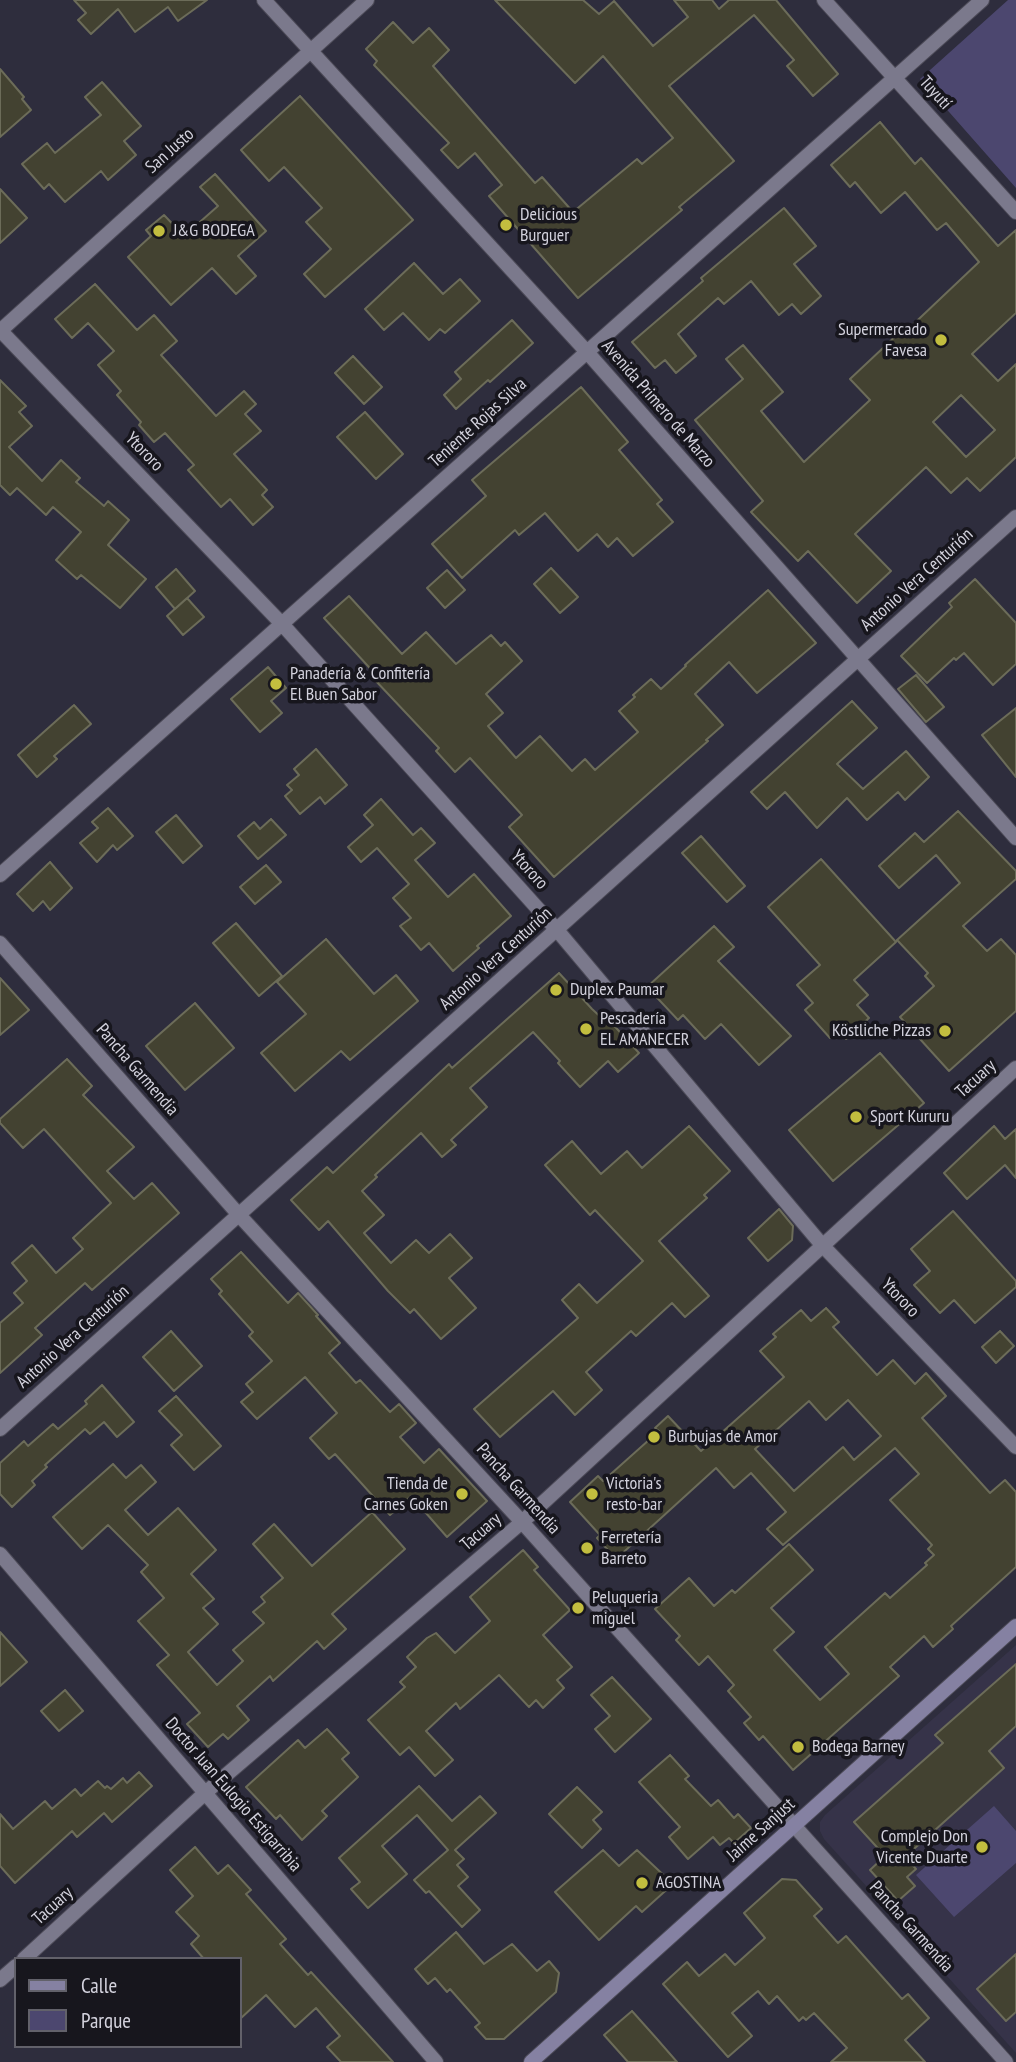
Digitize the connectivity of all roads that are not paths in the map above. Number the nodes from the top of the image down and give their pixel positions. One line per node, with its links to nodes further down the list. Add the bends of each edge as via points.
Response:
1 (264, 0): 5 (street, Avenida Primero de Marzo)
2 (366, 0): 5 (street, San Justo)
3 (824, 0): 6 (street, Tuyutí)
4 (982, 0): 6 (street, Teniente Rojas Silva)
5 (310, 50): 8 (street, San Justo); 9 (street, Avenida Primero de Marzo)
6 (896, 77): 7 (street, Tuyutí); 9 (street, Teniente Rojas Silva)
7 (1016, 212)
8 (0, 331): 11 (street, Ytororo)
9 (587, 352): 11 (street, Teniente Rojas Silva); 12 (street, Avenida Primero de Marzo)
10 (1016, 517): 12 (street, Antonio Vera Centurión)
11 (282, 624): 14 (street, Teniente Rojas Silva); 15 (street, Ytororo)
12 (857, 660): 13 (street, Avenida Primero de Marzo); 15 (street, Antonio Vera Centurión)
13 (1016, 838)
14 (0, 875)
15 (557, 930): 18 (street, Antonio Vera Centurión); 19 (street, Ytororo)
16 (0, 943): 18 (street, Pancha Garmendia)
17 (1016, 1068): 19 (street, Tacuary)
18 (239, 1215): 20 (street, Antonio Vera Centurión); 22 (street, Pancha Garmendia)
19 (822, 1245): 21 (street, Ytororo); 22 (street, Tacuary)
20 (0, 1429)
21 (1016, 1447)
22 (522, 1522): 25 (street, Tacuary); 26 (street, Pancha Garmendia)
23 (0, 1554): 25 (street, Doctor Juan Eulogio Estigarribia)
24 (1016, 1626): 26 (main road, Jaime Sanjust)
25 (205, 1793): 27 (street, Tacuary); 30 (street, Doctor Juan Eulogio Estigarribia)
26 (795, 1826): 31 (main road, Jaime Sanjust); 32 (street, Pancha Garmendia)
27 (26, 1957)
28 (14, 1968): 29 (street)
29 (0, 1980)
30 (436, 2062)
31 (531, 2062)
32 (1006, 2062)

